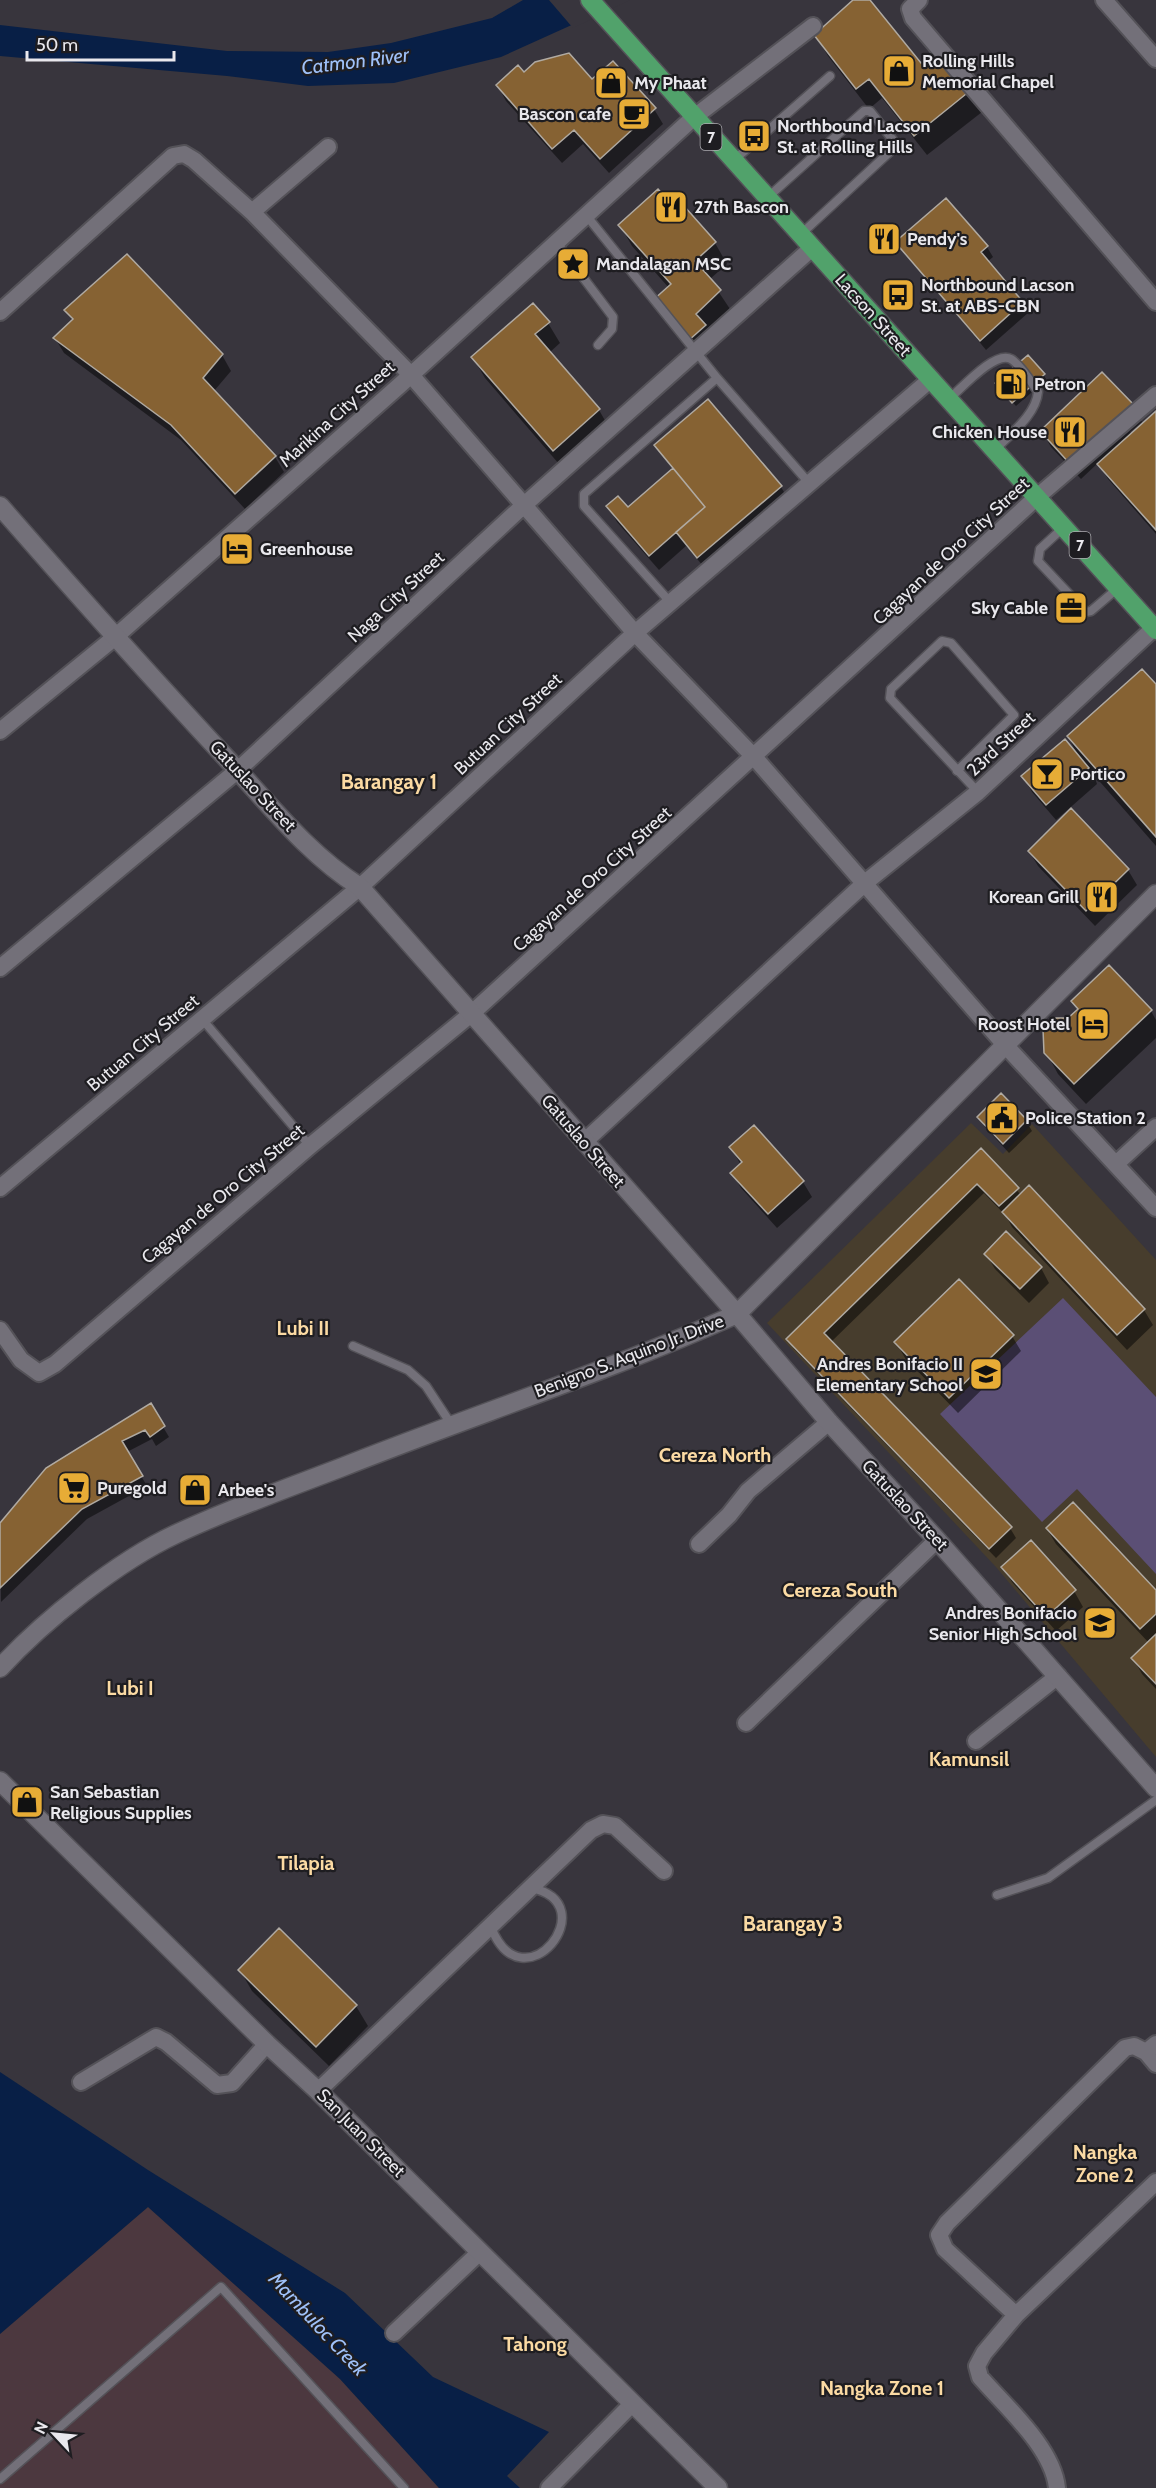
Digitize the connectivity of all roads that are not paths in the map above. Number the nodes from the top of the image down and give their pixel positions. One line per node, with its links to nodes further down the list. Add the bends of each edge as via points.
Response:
1 (590, 0): 7 (main road, Lacson Street / 7)
2 (919, 0): 15 (street, via 910,9 913,18)
3 (1104, 0): 5 (street)
4 (813, 26): 7 (street, Marikina City Street)
5 (1156, 59)
6 (830, 75): 9 (lane)
7 (693, 117): 9 (main road, Lacson Street / 7); 12 (street, Marikina City Street)
8 (328, 147): 11 (street)
9 (733, 161): 10 (main road, Lacson Street / 7)
10 (766, 198): 13 (main road, Lacson Street / 7); 13 (lane, via 864,111 870,111 893,140 894,148)
11 (252, 212): 16 (street, via 195,160 184,154 173,156); 19 (street)
12 (586, 215): 14 (street, Marikina City Street); 18 (lane)
13 (806, 242): 18 (street, Naga City Street); 21 (main road, Lacson Street / 7)
14 (556, 243): 17 (lane, via 613,317 612,329); 19 (street, Marikina City Street)
15 (1156, 302)
16 (0, 312)
17 (598, 345)
18 (697, 351): 20 (lane); 27 (street, Naga City Street)
19 (411, 375): 27 (street); 34 (street, Marikina City Street)
20 (717, 378): 25 (lane); 31 (lane, via 584,494 584,506)
21 (931, 379): 23 (main road, Lacson Street / 7); 25 (street, Butuan City Street)
22 (1156, 395): 26 (street, Cagayan de Oro City Street)
23 (949, 399): 24 (main road, Lacson Street / 7); 24 (lane, via 995,358 1013,360 1038,392 1037,401)
24 (995, 450): 26 (main road, Lacson Street / 7)
25 (810, 484): 31 (street, Butuan City Street)
26 (1037, 497): 29 (main road, Lacson Street / 7); 36 (street, Cagayan de Oro City Street)
27 (524, 505): 33 (street); 37 (street, Naga City Street)
28 (0, 506): 34 (main road, Gatuslao Street)
29 (1064, 526): 30 (main road, Lacson Street / 7); 30 (lane, via 1040,549 1038,561 1086,612)
30 (1118, 588): 32 (main road, Lacson Street / 7)
31 (671, 603): 33 (street, Butuan City Street)
32 (1155, 628): 39 (street, 23rd Street)
33 (635, 633): 36 (street); 41 (street, Butuan City Street)
34 (114, 638): 35 (street, Marikina City Street); 37 (main road, Gatuslao Street)
35 (0, 731)
36 (755, 758): 40 (street); 44 (street, Cagayan de Oro City Street)
37 (238, 770): 41 (main road, Gatuslao Street, via 331,869); 43 (street, Naga City Street)
38 (957, 771): 38 (lane, via 889,694 942,640 951,643 1014,715); 39 (lane)
39 (978, 792): 40 (street, 23rd Street)
40 (866, 882): 46 (street); 48 (street, 23rd Street)
41 (360, 887): 44 (main road, Gatuslao Street); 45 (street, Butuan City Street)
42 (1156, 894): 46 (main road, Benigno S. Aquino Jr. Drive)
43 (0, 968)
44 (471, 1014): 48 (main road, Gatuslao Street); 49 (street, Cagayan de Oro City Street)
45 (202, 1019): 49 (lane); 51 (street, Butuan City Street)
46 (1006, 1046): 50 (street); 53 (main road, Benigno S. Aquino Jr. Drive)
47 (1156, 1127): 50 (street)
48 (584, 1142): 53 (main road, Gatuslao Street)
49 (310, 1146): 54 (street, Cagayan de Oro City Street, via 55,1364 39,1373 21,1360)
50 (1116, 1164): 52 (street)
51 (0, 1188)
52 (1156, 1208)
53 (737, 1314): 56 (main road, Gatuslao Street); 57 (main road, Benigno S. Aquino Jr. Drive)
54 (0, 1330)
55 (353, 1346): 57 (lane, via 408,1370 426,1386)
56 (829, 1422): 58 (main road, Gatuslao Street); 59 (street, via 748,1491)
57 (451, 1424): 60 (main road, Benigno S. Aquino Jr. Drive, via 174,1535 118,1569 69,1606)
58 (937, 1540): 61 (main road, Gatuslao Street); 62 (street)
59 (699, 1544)
60 (0, 1668)
61 (1058, 1676): 63 (street); 65 (main road, Gatuslao Street)
62 (746, 1723)
63 (976, 1741)
64 (0, 1781): 71 (main road, San Juan Street)
65 (1156, 1788)
66 (1156, 1800): 69 (lane, via 1048,1878)
67 (664, 1871): 68 (street, via 615,1826 603,1824 591,1830)
68 (530, 1887): 70 (street); 70 (lane, via 544,1890 559,1907 561,1930 548,1950 537,1955 514,1955 496,1940)
69 (997, 1895)
70 (491, 1927): 74 (street)
71 (267, 2044): 73 (street, via 232,2082 217,2085 156,2037); 74 (main road, San Juan Street)
72 (1153, 2053): 77 (street, via 1134,2046 1125,2048 939,2235 945,2248)
73 (81, 2082)
74 (318, 2091): 76 (main road, San Juan Street)
75 (1156, 2182): 77 (street)
76 (480, 2252): 78 (street); 79 (main road, San Juan Street)
77 (1016, 2315): 84 (street, via 977,2366 980,2377 1040,2447 1051,2464)
78 (394, 2333)
79 (632, 2404): 82 (street); 83 (main road, San Juan Street)
80 (0, 2479): 81 (lane, via 221,2287)
81 (404, 2488)
82 (549, 2488)
83 (718, 2488)
84 (1057, 2488)

